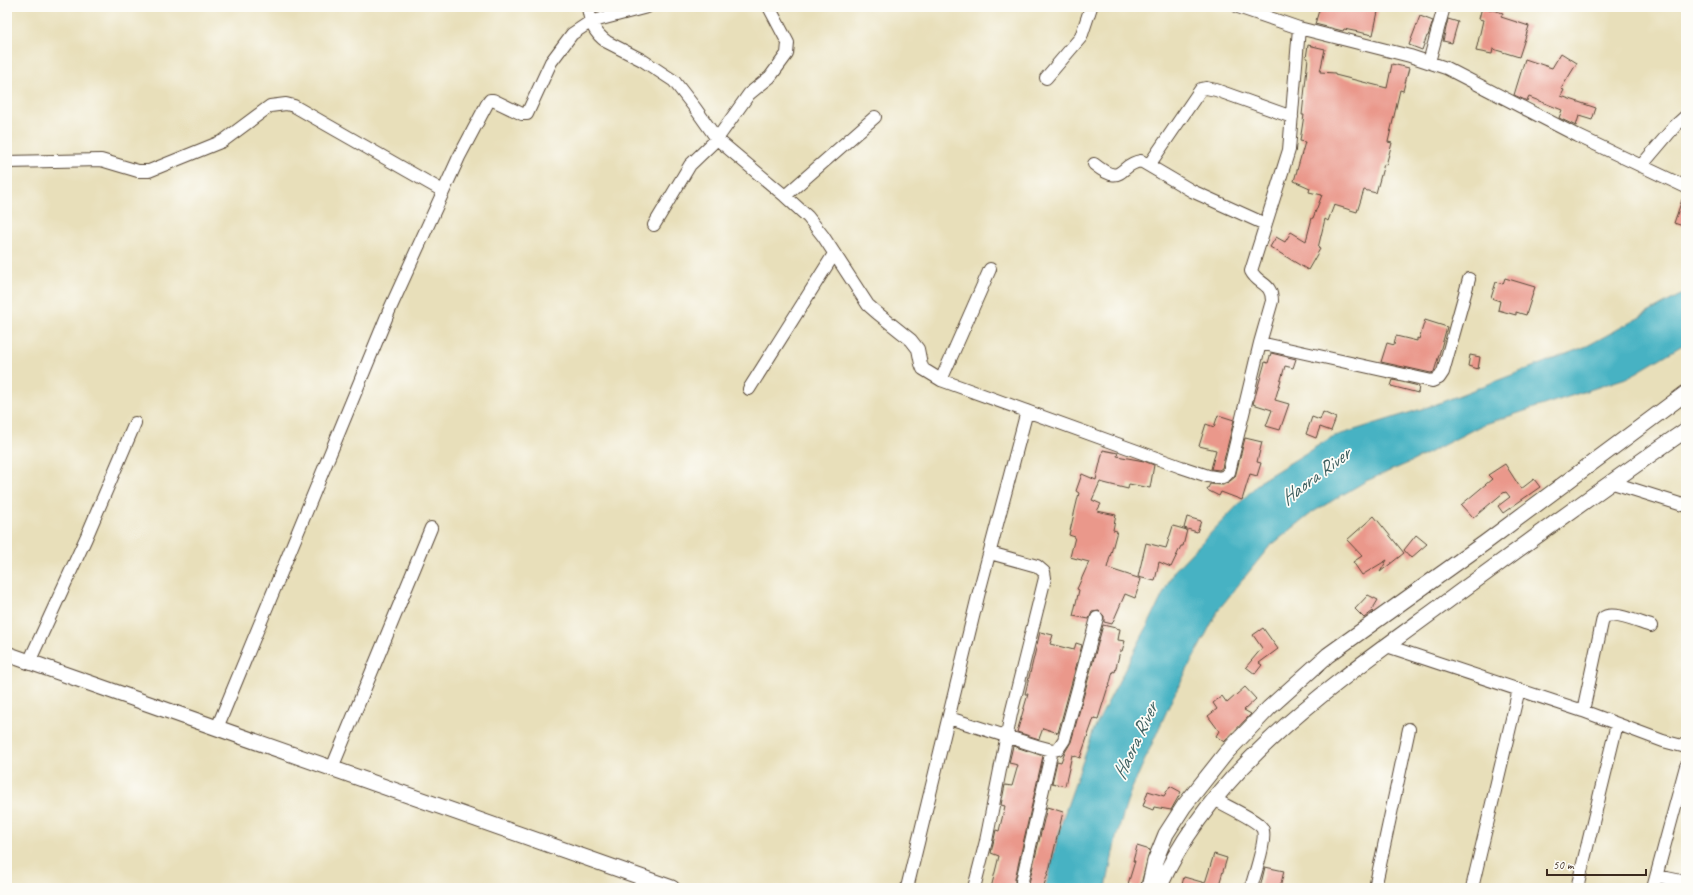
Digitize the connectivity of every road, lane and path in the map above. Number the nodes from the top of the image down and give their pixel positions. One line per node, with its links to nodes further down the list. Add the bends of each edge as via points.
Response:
1 (588, 7): 7 (street)
2 (647, 7): 7 (street)
3 (769, 7): 14 (street, via 788,43 787,54 770,77 749,94)
4 (1091, 7): 10 (street, via 1081,37)
5 (1444, 7): 9 (street)
6 (1243, 8): 8 (street)
7 (590, 22): 14 (street, via 606,42 642,60 674,81); 20 (street, via 568,39 551,62 527,114 496,101 488,102)
8 (1299, 28): 9 (street); 13 (street)
9 (1429, 62): 18 (street, via 1453,71)
10 (1046, 78)
11 (1686, 116): 18 (street)
12 (875, 117): 21 (street)
13 (1292, 117): 17 (street, via 1216,90 1202,89); 22 (street, via 1287,161)
14 (717, 139): 21 (street); 23 (street, via 690,165)
15 (7, 162): 20 (street, via 101,160 138,171 149,171 219,143 270,106 286,104 294,106)
16 (1094, 164): 17 (street, via 1104,172 1114,174 1124,171 1135,162)
17 (1149, 164): 22 (street, via 1192,191)
18 (1641, 166): 19 (street)
19 (1686, 187)
20 (443, 191): 47 (street, via 349,405)
21 (785, 196): 24 (street, via 814,225)
22 (1264, 224): 27 (street, via 1251,271 1253,276 1270,288 1272,294)
23 (654, 225)
24 (834, 254): 28 (street, via 868,305 911,340 918,349 920,364); 29 (street)
25 (990, 269): 28 (street)
26 (1469, 279): 27 (street, via 1443,372 1439,378 1432,381)
27 (1260, 343): 31 (street, via 1229,472 1220,478 1181,467)
28 (941, 380): 31 (street)
29 (748, 389)
30 (1686, 393): 61 (street, via 1486,542 1328,654 1269,708 1226,753 1184,806 1166,834 1155,861)
31 (1027, 411): 37 (street)
32 (136, 423): 42 (street)
33 (1686, 430): 34 (street)
34 (1610, 482): 35 (street); 40 (street)
35 (1686, 506)
36 (431, 528): 53 (street)
37 (990, 553): 45 (street); 49 (street, via 1037,566 1044,572 1045,578)
38 (1097, 618): 51 (street, via 1064,740 1058,749)
39 (1651, 626): 44 (street, via 1613,615 1603,618)
40 (1387, 646): 43 (street); 54 (street, via 1321,695 1281,729)
41 (7, 654): 42 (street)
42 (29, 662): 47 (street)
43 (1519, 689): 44 (street); 65 (street)
44 (1583, 711): 46 (street)
45 (950, 718): 49 (street); 59 (street)
46 (1617, 724): 50 (street); 66 (street)
47 (217, 728): 53 (street)
48 (1409, 729): 64 (street)
49 (1007, 737): 51 (street); 60 (street)
50 (1686, 747)
51 (1052, 750): 56 (street)
52 (1686, 766): 55 (street)
53 (332, 768): 58 (street)
54 (1214, 799): 62 (street, via 1182,844); 63 (street, via 1256,822 1262,828 1264,838)
55 (1657, 876): 57 (street); 67 (street)
56 (1022, 881)
57 (1686, 882)
58 (672, 888)
59 (907, 888)
60 (974, 888)
61 (1149, 888)
62 (1159, 888)
63 (1251, 888)
64 (1375, 888)
65 (1472, 888)
66 (1577, 888)
67 (1653, 888)

